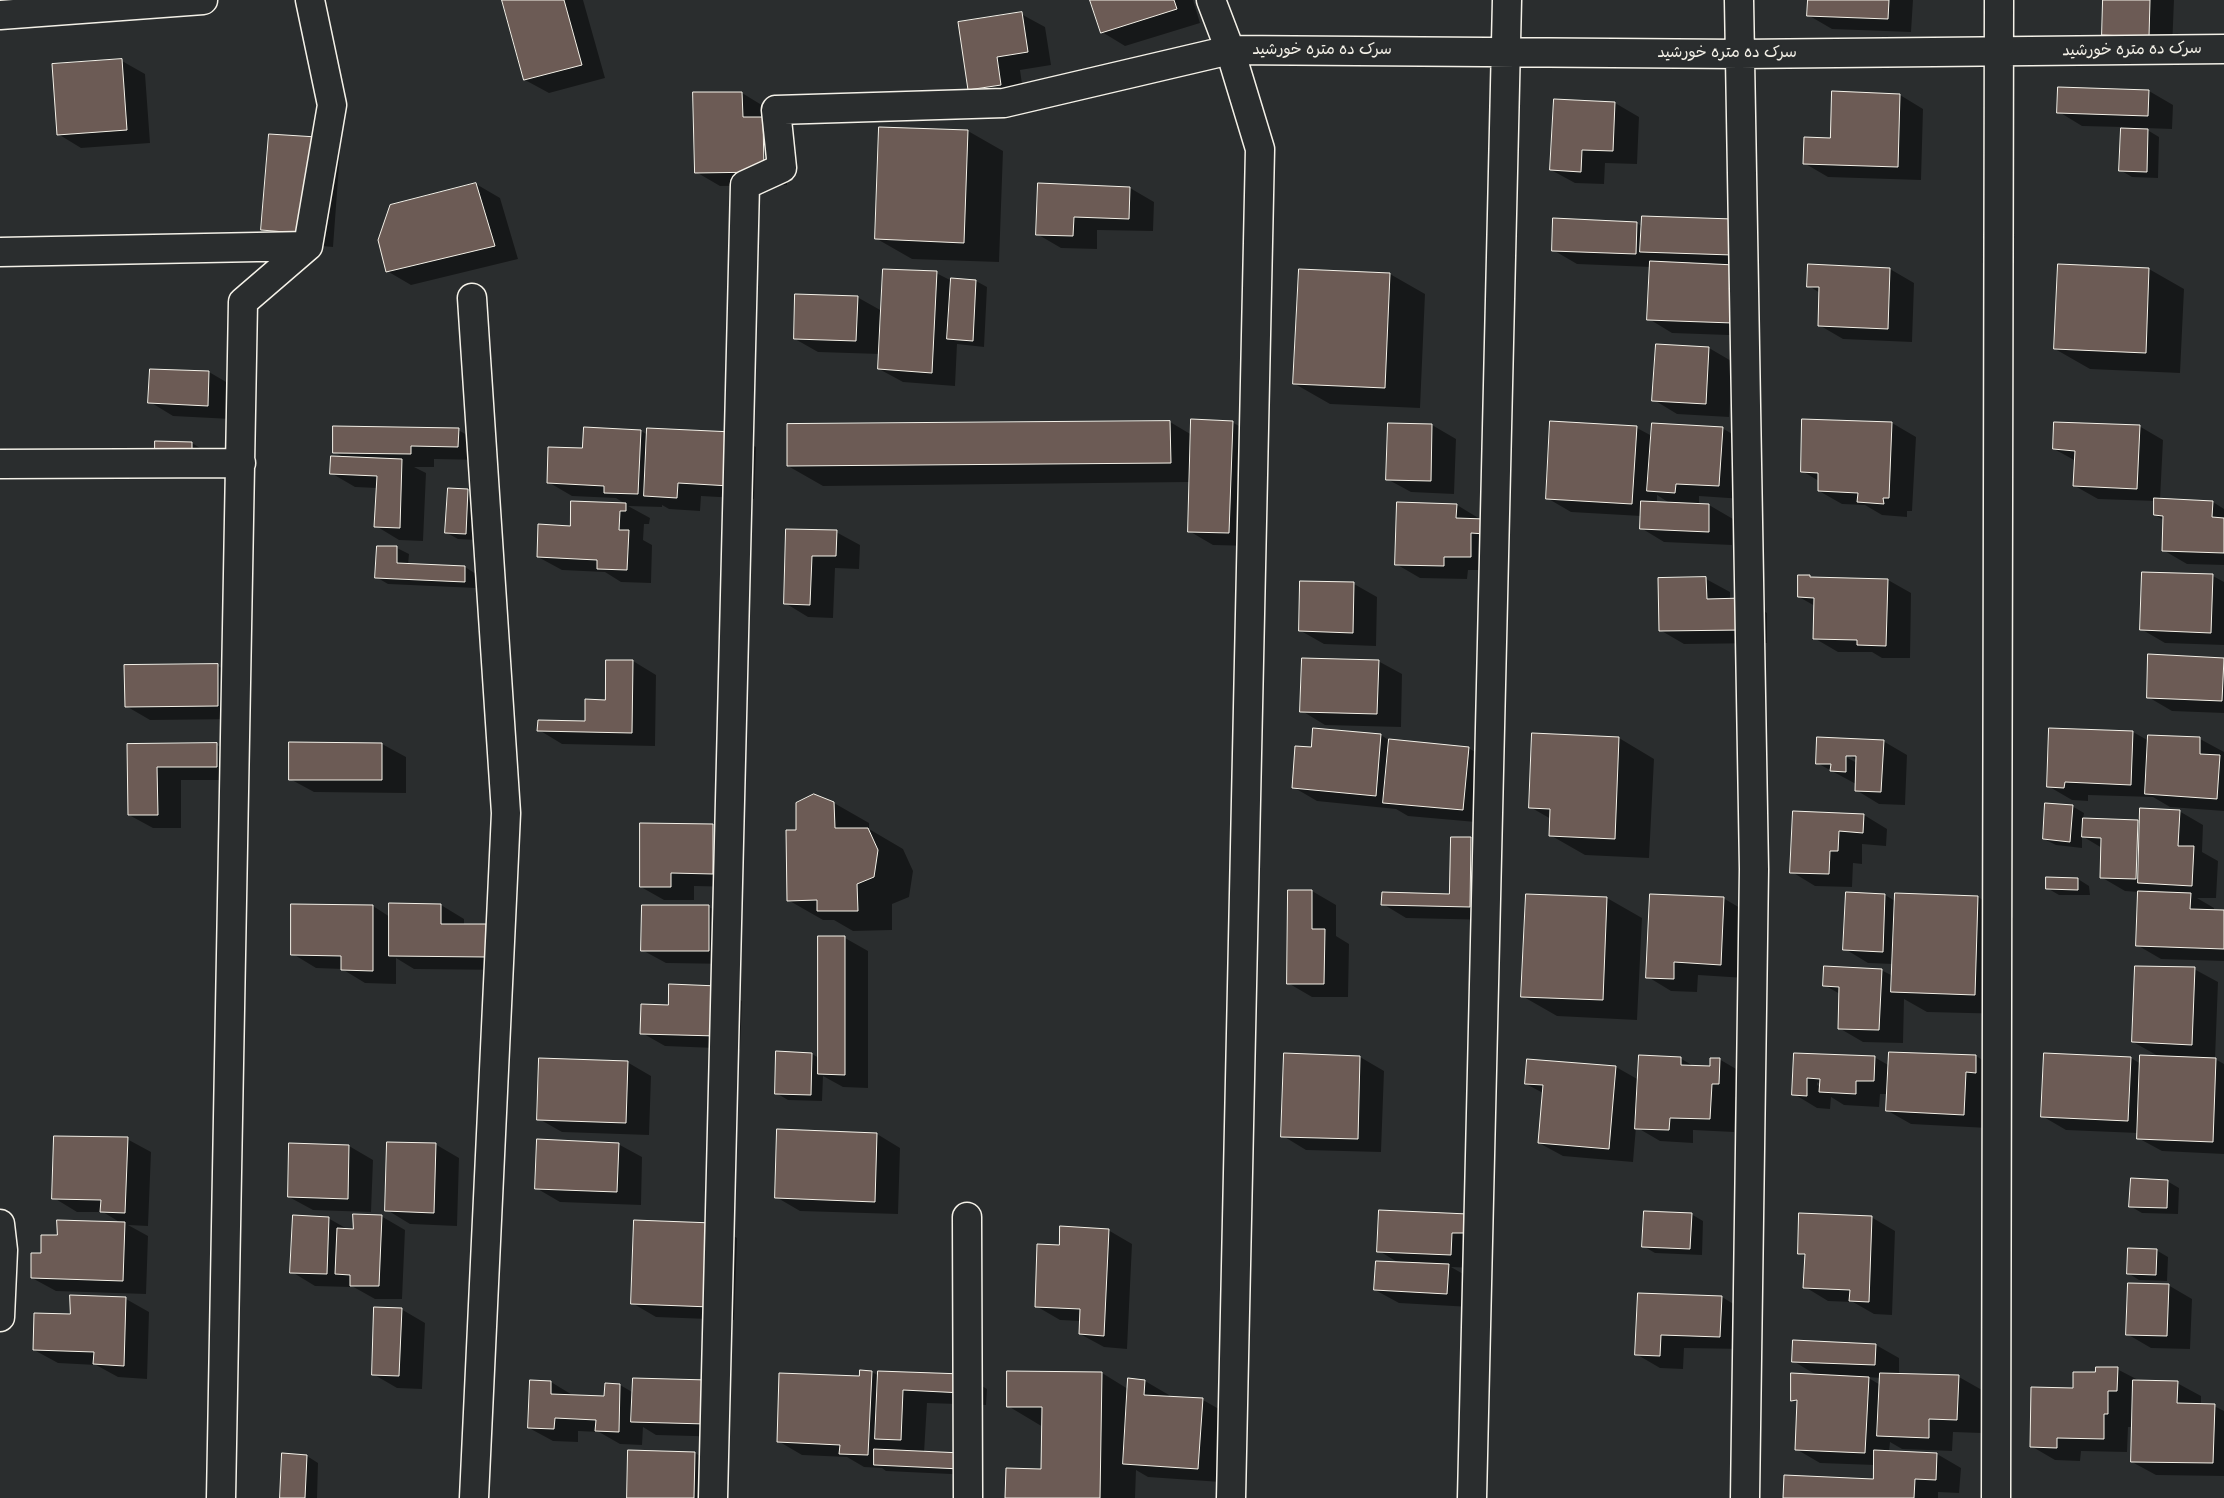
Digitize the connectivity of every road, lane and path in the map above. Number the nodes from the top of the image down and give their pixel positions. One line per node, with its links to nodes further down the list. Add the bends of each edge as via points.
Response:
1 (203, 0): 7 (street)
2 (310, 0): 13 (street, via 332,105)
3 (1211, 0): 9 (street)
4 (1507, 0): 11 (street)
5 (1739, 0): 12 (street)
6 (1999, 0): 10 (street)
7 (0, 14)
8 (2224, 49): 10 (street, سرک ده متره خورشید)
9 (1230, 50): 11 (street, سرک ده متره خورشید); 23 (street, سرک ده متره خورشید, via 1004,102 776,110 782,168 746,185); 25 (street, via 1260,149)
10 (1998, 51): 12 (street, سرک ده متره خورشید); 28 (street)
11 (1507, 52): 12 (street, سرک ده متره خورشید); 26 (street)
12 (1740, 54): 27 (street, via 1754,868)
13 (308, 246): 14 (street); 16 (street, via 243,302)
14 (0, 252)
15 (472, 298): 22 (street, via 506,813)
16 (241, 463): 17 (street); 21 (street)
17 (0, 464)
18 (967, 1217): 24 (street)
19 (0, 1224): 20 (street, via 3,1250)
20 (0, 1317)
21 (221, 1498)
22 (474, 1498)
23 (713, 1498)
24 (968, 1498)
25 (1231, 1498)
26 (1472, 1498)
27 (1745, 1498)
28 (1996, 1498)

